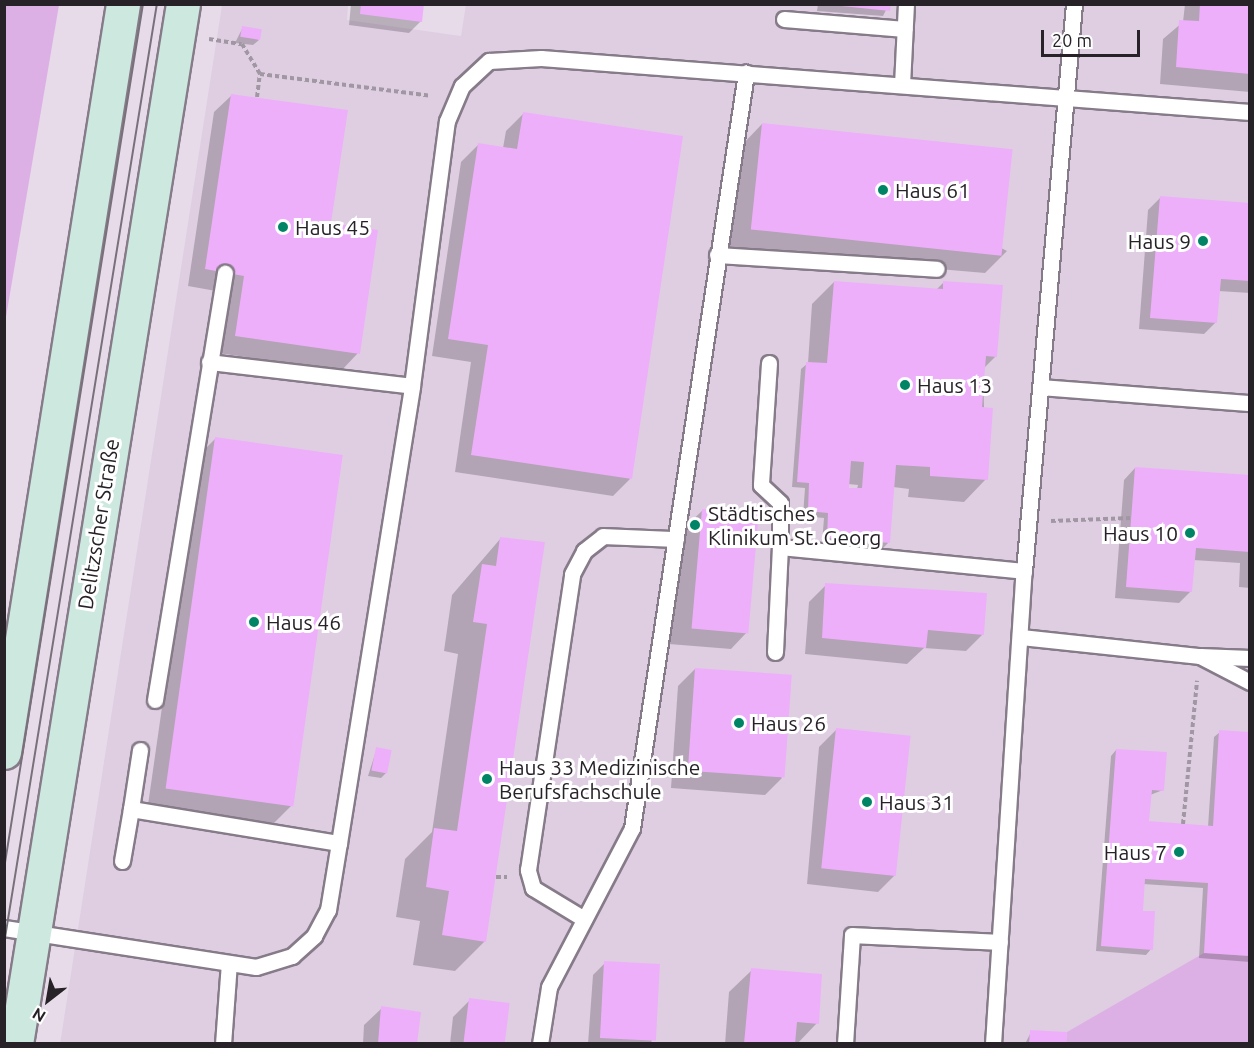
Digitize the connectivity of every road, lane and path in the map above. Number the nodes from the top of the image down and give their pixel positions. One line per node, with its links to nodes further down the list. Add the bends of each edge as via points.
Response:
1 (123, 4): 36 (main road)
2 (183, 4): 42 (main road, Delitzscher Straße)
3 (906, 4): 6 (lane)
4 (1074, 4): 13 (lane)
5 (784, 19): 6 (lane)
6 (905, 29): 10 (lane)
7 (217, 40): 9 (path, via 242,44)
8 (746, 73): 10 (lane); 12 (lane, via 511,56 489,61 472,73); 15 (lane)
9 (260, 74): 11 (path); 12 (path)
10 (902, 85): 13 (lane)
11 (258, 97)
12 (455, 99): 20 (lane, via 447,121)
13 (1065, 99): 14 (lane); 21 (lane)
14 (1250, 112)
15 (717, 255): 16 (lane); 25 (lane)
16 (937, 269)
17 (225, 273): 18 (lane)
18 (209, 362): 20 (lane); 33 (lane)
19 (769, 363): 26 (lane, via 760,485 780,503)
20 (412, 386): 39 (lane)
21 (1041, 387): 22 (lane); 24 (lane)
22 (1250, 403)
23 (1131, 518): 24 (path)
24 (1029, 522): 27 (lane)
25 (676, 539): 41 (lane, via 632,828); 41 (lane, via 603,536 584,551 572,574 528,870 533,888)
26 (780, 547): 27 (lane); 29 (lane)
27 (1024, 571): 28 (lane)
28 (1021, 637): 30 (lane); 43 (lane)
29 (775, 651)
30 (1200, 656): 31 (lane); 32 (lane)
31 (1250, 658)
32 (1250, 682)
33 (155, 700)
34 (1194, 713): 38 (path)
35 (140, 750): 37 (lane)
36 (4, 752)
37 (131, 809): 39 (lane); 40 (lane)
38 (1183, 824)
39 (339, 843): 44 (lane, via 328,910 314,936 292,956 256,967)
40 (122, 861)
41 (585, 919): 47 (lane, via 549,987)
42 (18, 931): 44 (lane); 45 (main road, Delitzscher Straße)
43 (1000, 942): 48 (lane, via 852,935); 49 (lane)
44 (229, 963): 46 (lane)
45 (16, 1044)
46 (223, 1044)
47 (540, 1044)
48 (845, 1044)
49 (993, 1044)

